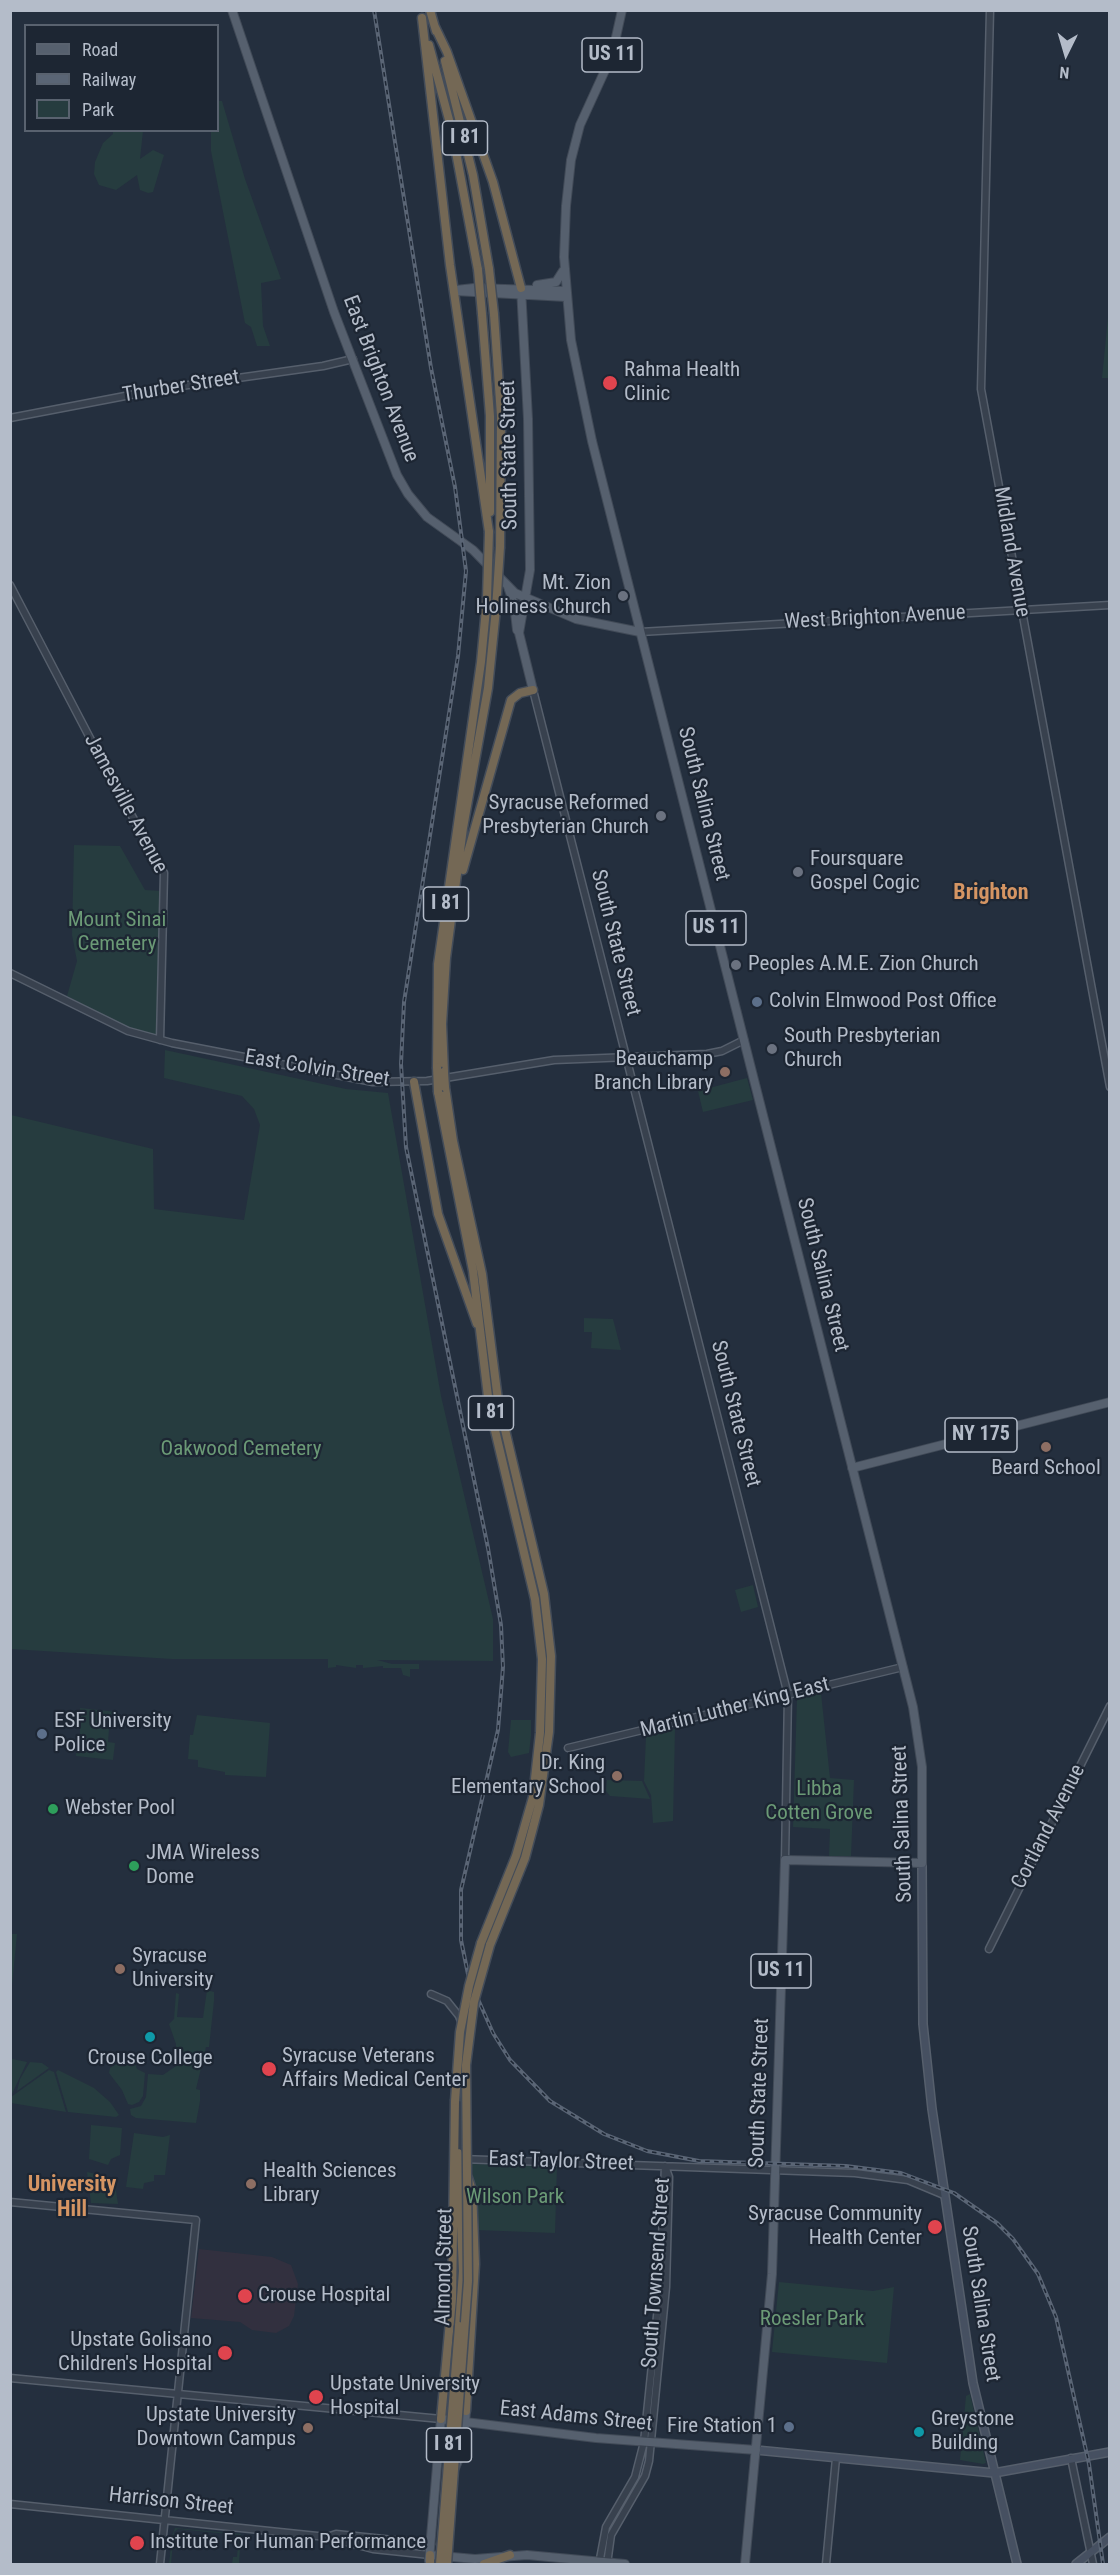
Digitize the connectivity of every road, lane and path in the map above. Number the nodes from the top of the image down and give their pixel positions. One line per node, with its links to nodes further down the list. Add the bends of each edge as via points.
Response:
1 (232, 10): 11 (main road, East Brighton Avenue)
2 (430, 10): 6 (highway, I 81)
3 (622, 10): 7 (main road, South Salina Street / US 11, via 612,55 577,134 567,189)
4 (990, 10): 20 (street, Midland Avenue, via 981,389)
5 (421, 14): 8 (highway); 13 (highway, I 81, bridge, via 452,131 478,270 490,416)
6 (435, 27): 9 (highway, via 493,182); 24 (highway, I 81, bridge, via 465,135 489,269 501,416 496,609 488,688)
7 (565, 265): 9 (main road, via 556,282); 10 (main road, South Salina Street / US 11)
8 (455, 291): 9 (main road); 13 (highway)
9 (521, 291): 10 (main road); 14 (main road, South State Street)
10 (566, 294): 21 (main road, South Salina Street / US 11, via 586,414)
11 (353, 359): 12 (street, Thurber Street); 16 (main road, East Brighton Avenue, via 397,475 408,494 427,517 473,550)
12 (10, 418)
13 (489, 532): 29 (highway, I 81, bridge, via 481,662 438,964)
14 (530, 579): 17 (main road); 18 (main road, South State Street)
15 (10, 585): 26 (street, Jamesville Avenue, via 165,873)
16 (507, 585): 17 (main road, East Brighton Avenue); 22 (main road)
17 (515, 592): 18 (main road, East Brighton Avenue)
18 (526, 599): 21 (main road, East Brighton Avenue, via 576,619); 22 (main road, South State Street, via 519,624)
19 (1110, 605): 20 (street, West Brighton Avenue)
20 (1021, 610): 21 (street, West Brighton Avenue); 31 (street, Midland Avenue)
21 (640, 632): 27 (main road, South Salina Street / US 11)
22 (520, 640): 23 (main road, South State Street)
23 (533, 690): 24 (highway, via 516,695 508,708); 28 (street, South State Street)
24 (452, 915): 29 (highway, I 81, via 443,983)
25 (10, 974): 26 (street, East Colvin Street, via 111,1024)
26 (160, 1040): 30 (street, East Colvin Street, via 373,1082)
27 (744, 1040): 28 (street, East Colvin Street, via 707,1054); 35 (main road, South Salina Street / US 11)
28 (625, 1057): 30 (street, East Colvin Street, via 554,1060); 37 (street, South State Street)
29 (440, 1069): 32 (highway, I 81, bridge)
30 (414, 1082): 33 (highway, via 438,1215)
31 (1110, 1087)
32 (442, 1090): 33 (highway, I 81); 39 (highway, I 81, via 482,1274 506,1444 545,1605 551,1656)
33 (481, 1335): 39 (highway, I 81, via 489,1405 535,1599)
34 (1110, 1402): 35 (main road, NY 175)
35 (852, 1468): 36 (main road, South Salina Street / US 11)
36 (903, 1667): 37 (street, Martin Luther King East); 43 (main road, South Salina Street / US 11, via 921,1750)
37 (788, 1695): 40 (street, Martin Luther King East); 42 (street, South State Street)
38 (1110, 1706): 44 (street, Cortland Avenue)
39 (544, 1733): 41 (highway, I 81)
40 (568, 1748)
41 (540, 1775): 46 (highway, I 81, bridge, via 516,1856 481,1942 462,2025); 50 (highway, I 81, bridge, via 525,1858 490,1946 474,2002 466,2065)
42 (785, 1860): 43 (main road); 49 (main road, South State Street / US 11)
43 (922, 1863): 51 (main road, South Salina Street, via 924,2032)
44 (989, 1949)
45 (431, 1995): 47 (street, Almond Street, via 449,2003 464,2027)
46 (455, 2102): 57 (highway, via 450,2330); 75 (highway, I 81, bridge, via 463,2271)
47 (462, 2159): 48 (street, East Taylor Street); 54 (street, Almond Street, via 464,2295)
48 (665, 2166): 49 (street, East Taylor Street); 60 (street, South Townsend Street)
49 (775, 2169): 51 (street, East Taylor Street, via 889,2176); 61 (main road, South State Street / US 11, via 772,2274)
50 (467, 2175): 56 (highway, via 475,2231); 75 (highway, I 81, bridge, via 466,2326)
51 (944, 2195): 65 (main road, South Salina Street, via 974,2383)
52 (10, 2202): 55 (street, via 196,2220)
53 (10, 2378): 55 (street, East Adams Street)
54 (457, 2390): 56 (street); 58 (street, Almond Street)
55 (178, 2394): 57 (street, East Adams Street); 68 (street)
56 (466, 2411): 59 (main road)
57 (441, 2419): 58 (main road, East Adams Street); 71 (main road)
58 (455, 2421): 59 (main road, East Adams Street); 66 (main road, Almond Street)
59 (465, 2423): 60 (main road, East Adams Street); 66 (main road, via 460,2458)
60 (648, 2443): 61 (main road, East Adams Street); 76 (street, South Townsend Street, via 635,2477 606,2527)
61 (756, 2450): 63 (main road, East Adams Street); 81 (main road, South State Street / US 11)
62 (1110, 2452): 64 (main road, East Adams Street)
63 (836, 2458): 65 (main road, East Adams Street); 82 (street)
64 (1071, 2458): 65 (main road, East Adams Street); 72 (street)
65 (994, 2473): 83 (main road, South Salina Street)
66 (450, 2474): 75 (main road, Almond Street)
67 (10, 2504): 68 (street, Harrison Street)
68 (165, 2519): 69 (street, Harrison Street); 77 (street)
69 (327, 2537): 71 (street, Harrison Street, via 336,2534); 73 (street, Harrison Street, via 373,2549)
70 (1110, 2537): 72 (main road)
71 (431, 2544): 73 (main road)
72 (1090, 2552): 84 (main road); 85 (street)
73 (430, 2554): 75 (main road, Harrison Street); 78 (highway)
74 (510, 2555): 75 (main road, Harrison Street); 76 (main road, Harrison Street); 79 (highway)
75 (443, 2562)
76 (603, 2564): 80 (main road, Harrison Street)
77 (160, 2565)
78 (428, 2565)
79 (484, 2565)
80 (625, 2565)
81 (745, 2565)
82 (826, 2565)
83 (1017, 2565)
84 (1076, 2565)
85 (1093, 2565)

